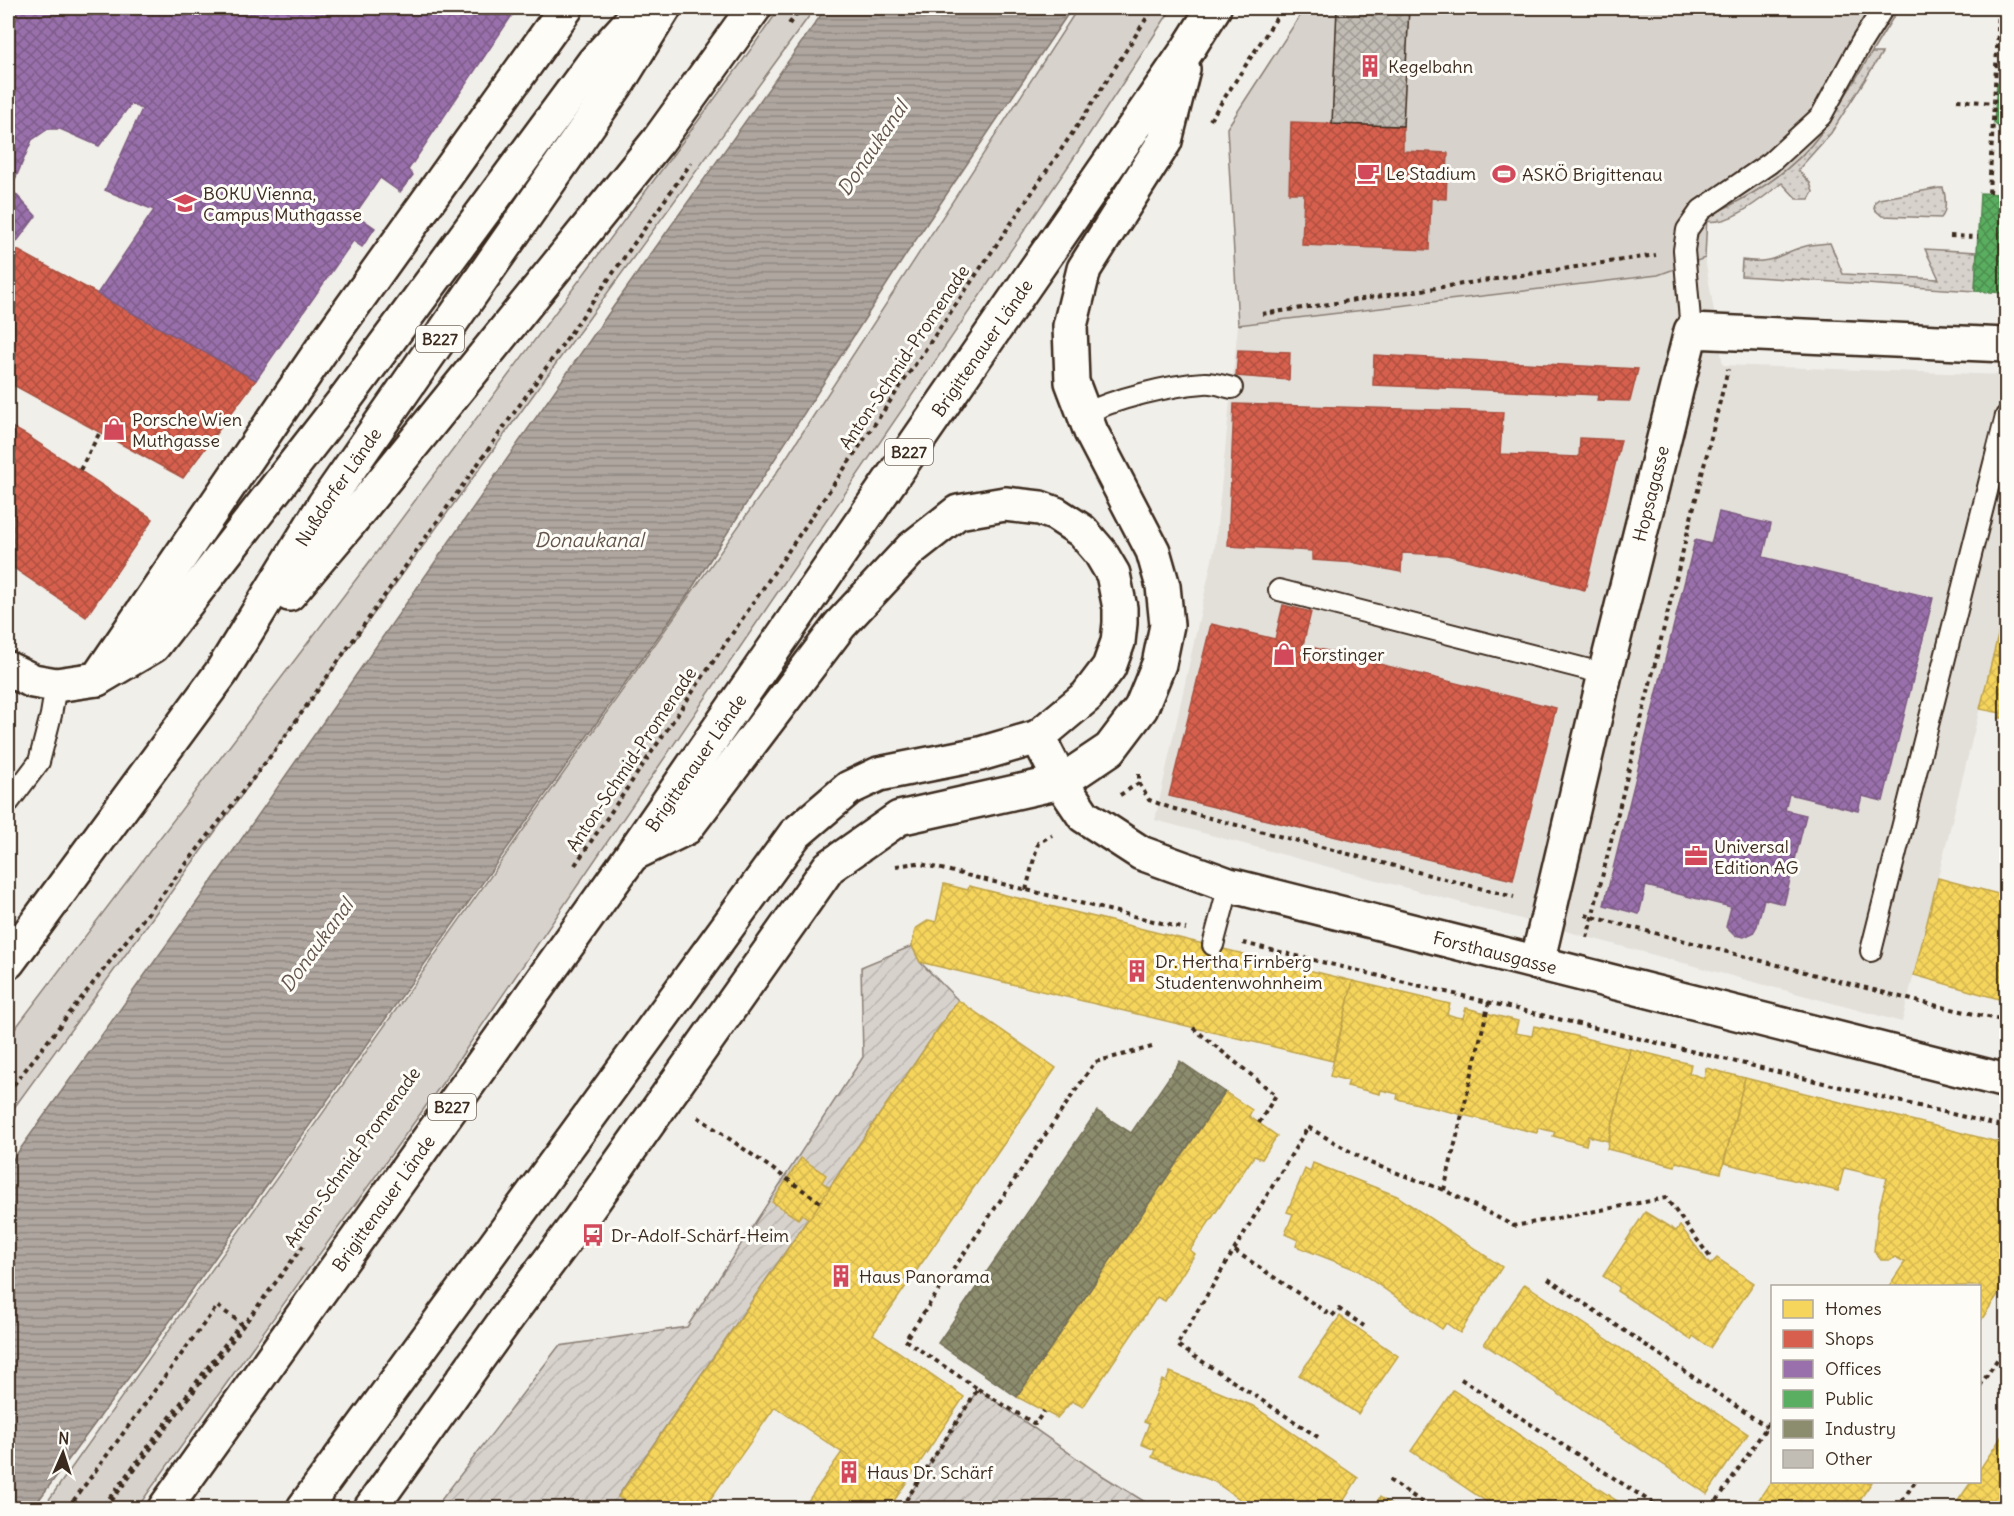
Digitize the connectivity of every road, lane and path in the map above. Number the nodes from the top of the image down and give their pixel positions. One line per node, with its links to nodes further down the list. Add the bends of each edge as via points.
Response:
1 (566, 8): 30 (main road, via 322,349)
2 (643, 8): 30 (main road, via 594,62 350,392 153,646)
3 (664, 8): 28 (main road, Nußdorfer Lände / B227, via 619,81 324,505)
4 (754, 8): 28 (main road, via 658,141 350,522)
5 (1153, 8): 38 (path, Anton-Schmid-Promenade, via 1088,111)
6 (1214, 8): 9 (main road, Brigittenauer Lände / B227)
7 (1883, 8): 16 (lane, via 1821,116 1770,163 1701,210 1687,230)
8 (1999, 13): 11 (path)
9 (1188, 49): 22 (main road, via 1166,141 1084,270 1070,326 1072,382); 36 (main road, Brigittenauer Lände / B227)
10 (1957, 100): 11 (path)
11 (1994, 103): 12 (path)
12 (1989, 193)
13 (654, 217): 50 (path, via 276,749)
14 (1950, 236): 15 (path)
15 (1978, 237)
16 (1684, 250): 17 (path); 18 (lane)
17 (1262, 314)
18 (1691, 331): 19 (main road); 29 (main road, Hopsagasse)
19 (1736, 333): 20 (main road); 45 (path)
20 (2007, 345)
21 (1232, 388): 22 (lane, via 1205,383 1163,390 1102,405)
22 (1084, 414): 33 (main road, via 1153,551 1163,586 1167,625 1159,664 1142,708 1110,749)
23 (2007, 416): 42 (lane)
24 (100, 432): 25 (path)
25 (80, 470)
26 (1279, 590): 29 (lane)
27 (8, 669): 31 (main road, via 33,681)
28 (221, 673): 43 (main road, Nußdorfer Lände / B227)
29 (1605, 674): 44 (main road, Hopsagasse)
30 (97, 679): 31 (main road)
31 (56, 685): 34 (lane, via 39,762)
32 (1038, 737): 33 (main road, Forsthausgasse); 36 (main road, via 1093,689 1109,667 1120,623 1113,574 1082,531 1056,514 1005,504 958,512 911,549 840,625 686,828); 74 (main road, via 980,754 879,774 849,788 795,834)
33 (1060, 782): 35 (main road, Forsthausgasse); 75 (main road, via 898,819 829,867)
34 (8, 803)
35 (1084, 816): 39 (main road, Forsthausgasse, via 1141,853); 40 (path, via 1038,843)
36 (631, 856): 73 (main road, Brigittenauer Lände / B227)
37 (893, 867): 40 (path, via 917,863)
38 (572, 870)
39 (1229, 885): 41 (lane); 44 (main road, Forsthausgasse)
40 (1026, 890): 41 (path)
41 (1214, 941): 46 (path)
42 (1871, 951)
43 (8, 962)
44 (1537, 963): 45 (main road, Forsthausgasse)
45 (1579, 973): 49 (main road, Forsthausgasse)
46 (1489, 1002): 53 (path); 54 (path)
47 (1193, 1029): 52 (path, via 1276,1095)
48 (1152, 1047): 64 (path, via 1095,1062 905,1340)
49 (2007, 1081)
50 (8, 1092)
51 (693, 1113): 55 (path)
52 (1259, 1123)
53 (2007, 1127)
54 (1444, 1190): 57 (path, via 1370,1163 1308,1127); 58 (path, via 1514,1226 1666,1198)
55 (820, 1202)
56 (309, 1238): 72 (path, Anton-Schmid-Promenade)
57 (1235, 1251): 60 (path, via 1332,1316 1339,1309); 68 (path, via 1177,1345)
58 (1710, 1257)
59 (1548, 1279): 67 (path)
60 (1364, 1326)
61 (2007, 1346): 63 (path)
62 (1461, 1379): 78 (path)
63 (1981, 1385)
64 (978, 1389): 65 (path, via 1035,1424); 76 (path)
65 (1044, 1411)
66 (1771, 1422): 67 (path)
67 (1767, 1427): 79 (path)
68 (1318, 1437)
69 (1389, 1480): 77 (path)
70 (1914, 1483): 80 (path)
71 (68, 1509): 72 (path, via 217,1305 241,1323)
72 (104, 1509)
73 (165, 1509)
74 (304, 1509)
75 (371, 1509)
76 (901, 1509)
77 (1431, 1509)
78 (1660, 1509)
79 (1712, 1509)
80 (1897, 1509)

